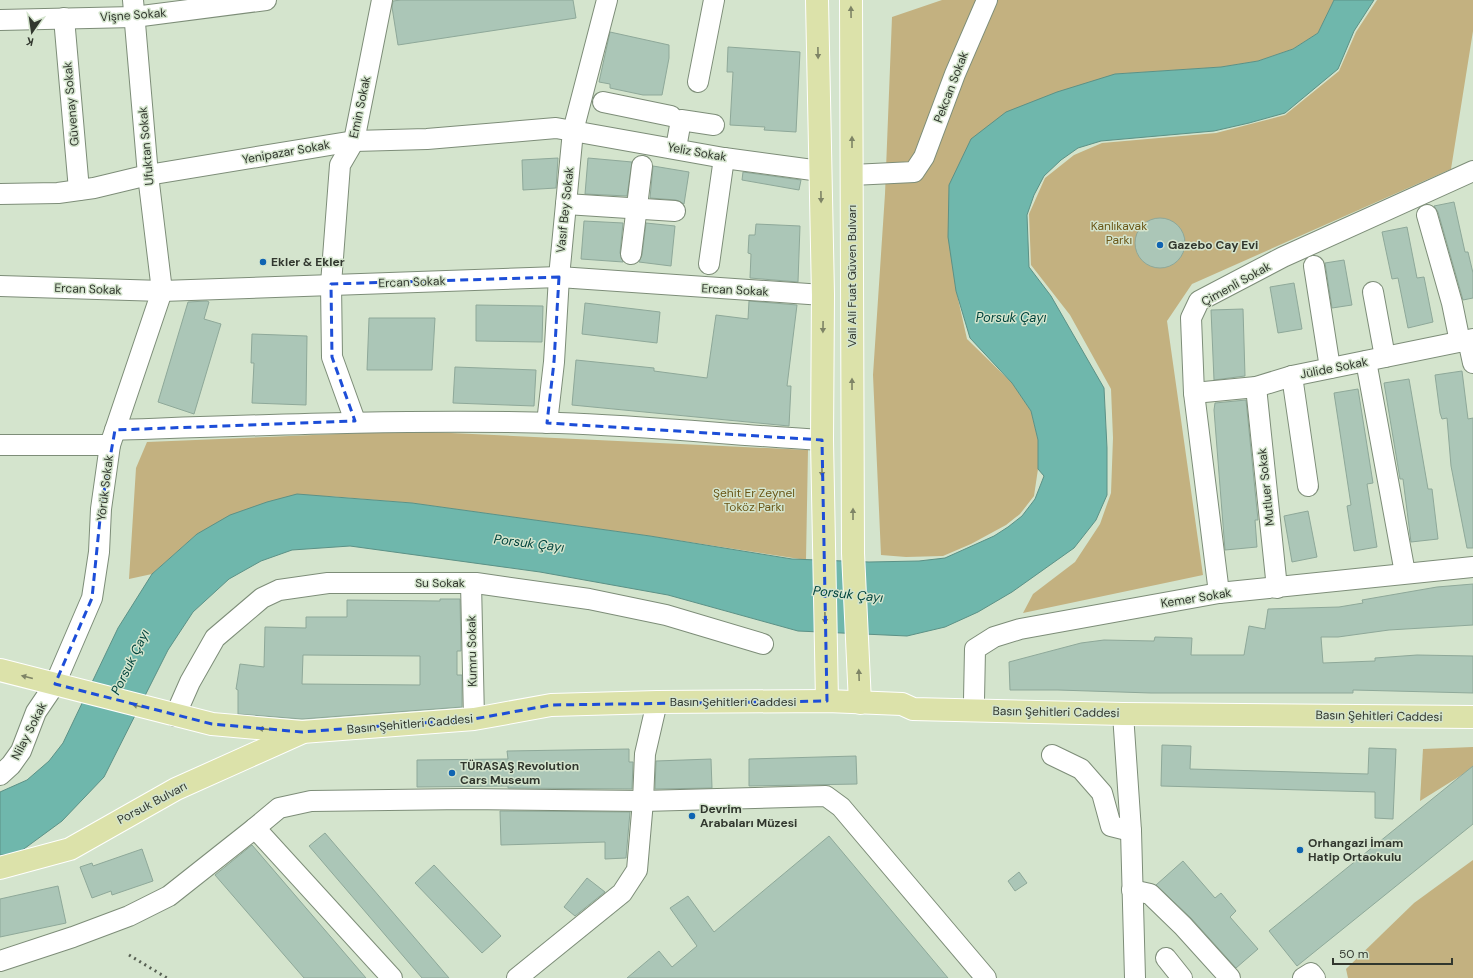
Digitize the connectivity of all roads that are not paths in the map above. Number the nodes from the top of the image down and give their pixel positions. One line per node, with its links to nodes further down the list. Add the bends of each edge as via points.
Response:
1 (266, 0): 8 (street, Vişne Sokak)
2 (382, 0): 17 (street, Emin Sokak)
3 (607, 0): 16 (street, Vasıf Bey Sokak)
4 (714, 0): 11 (street)
5 (851, 0): 24 (main road, Vali Ali Fuat Güven Bulvarı, one-way to 5)
6 (987, 0): 24 (street, Pekcan Sokak, via 955,74 924,158 914,172)
7 (813, 1): 23 (main road, one-way to 23)
8 (134, 8): 9 (street, Vişne Sokak); 25 (street, Ufuktan Sokak)
9 (64, 18): 10 (street, Vişne Sokak); 26 (street, Güvenay Sokak)
10 (0, 20)
11 (698, 82)
12 (603, 102): 13 (street)
13 (641, 110): 14 (street); 18 (street)
14 (671, 116)
15 (714, 125): 19 (street, via 681,120)
16 (573, 130): 17 (street, Yenipazar Sokak, via 556,128 427,139); 18 (street, Yeliz Sokak); 28 (street, Vasıf Bey Sokak)
17 (354, 141): 25 (street, Yenipazar Sokak); 36 (street, Emin Sokak, via 340,165)
18 (636, 142): 19 (street, Yeliz Sokak)
19 (676, 148): 20 (street, Yeliz Sokak)
20 (724, 158): 23 (street, Yeliz Sokak); 33 (street)
21 (642, 166): 29 (street)
22 (1473, 171): 47 (street, Çimenli Sokak, via 1283,257 1199,301 1191,318)
23 (820, 172): 40 (main road, one-way to 40)
24 (852, 175): 65 (main road, Vali Ali Fuat Güven Bulvarı, one-way to 24, via 853,553)
25 (148, 176): 26 (street, Yenipazar Sokak); 38 (street, Ufuktan Sokak)
26 (78, 190): 27 (street, Yenipazar Sokak)
27 (0, 194)
28 (566, 204): 29 (street); 35 (street, Vasıf Bey Sokak)
29 (635, 209): 30 (street); 32 (street)
30 (675, 211)
31 (1427, 214): 41 (street, via 1452,303)
32 (630, 254)
33 (709, 264)
34 (1314, 266): 44 (street)
35 (559, 277): 36 (street, Ercan Sokak); 40 (street, Ercan Sokak); 49 (street, Vasıf Bey Sokak)
36 (331, 284): 38 (street, Ercan Sokak); 48 (street, Emin Sokak, via 332,357)
37 (0, 286): 38 (street, Ercan Sokak)
38 (162, 292): 50 (street, Yörük Sokak)
39 (1373, 292): 42 (street)
40 (823, 295): 51 (main road, one-way to 51)
41 (1467, 340): 42 (street, Jülide Sokak); 43 (street)
42 (1375, 359): 44 (street, Jülide Sokak); 55 (street)
43 (1473, 363)
44 (1330, 368): 45 (street, Jülide Sokak)
45 (1292, 376): 46 (street, Jülide Sokak); 53 (street)
46 (1256, 387): 47 (street, Jülide Sokak); 57 (street, Mutluer Sokak)
47 (1194, 393): 58 (street, Çimenli Sokak)
48 (355, 421): 49 (street); 50 (street)
49 (547, 423): 51 (street, via 599,424)
50 (113, 438): 52 (street); 61 (street, Yörük Sokak, via 101,509 99,552 92,598)
51 (822, 440): 63 (main road, one-way to 63)
52 (0, 445)
53 (1308, 486)
54 (1473, 567): 55 (street, Kemer Sokak)
55 (1405, 573): 57 (street, Kemer Sokak)
56 (471, 583): 59 (street, Su Sokak, via 589,599 628,607 666,615); 69 (street, Su Sokak, via 328,583 279,590 262,598 215,638 190,682); 71 (street, Kumru Sokak)
57 (1277, 588): 58 (street, Kemer Sokak)
58 (1219, 593): 62 (street, Kemer Sokak, via 1020,628 994,637 975,649)
59 (763, 644)
60 (0, 670): 61 (main road, Basın Şehitleri Caddesi, one-way to 60)
61 (55, 684): 69 (main road, Basın Şehitleri Caddesi, one-way to 61); 74 (street, Nilay Sokak, via 36,712 21,751)
62 (974, 700): 66 (main road, via 913,698); 67 (main road, via 1036,702)
63 (827, 701): 64 (main road, Basın Şehitleri Caddesi); 65 (main road, Basın Şehitleri Caddesi)
64 (657, 702): 71 (main road, Basın Şehitleri Caddesi, via 551,705); 75 (street, via 645,754)
65 (860, 703): 66 (main road, Basın Şehitleri Caddesi)
66 (902, 704): 67 (main road, Basın Şehitleri Caddesi, via 913,709)
67 (1060, 712): 68 (main road, Basın Şehitleri Caddesi)
68 (1124, 714): 70 (main road, Basın Şehitleri Caddesi); 77 (street)
69 (175, 716): 72 (main road, Basın Şehitleri Caddesi, one-way to 69, via 212,724)
70 (1473, 717)
71 (474, 719): 72 (main road, Basın Şehitleri Caddesi)
72 (302, 732): 78 (main road, Porsuk Bulvarı, via 176,789 70,849)
73 (1052, 755): 77 (street, via 1081,769 1102,793 1111,826)
74 (0, 775)
75 (643, 801): 76 (street, via 311,801 279,808); 83 (street, via 636,870 622,893); 84 (street, via 826,796 841,807)
76 (255, 828): 81 (street, via 169,896 122,919); 82 (street)
77 (1131, 831): 79 (street)
78 (0, 868)
79 (1132, 890): 85 (street); 87 (street, via 1150,894)
80 (1166, 958): 86 (street)
81 (0, 961)
82 (392, 978)
83 (517, 978)
84 (986, 978)
85 (1135, 978)
86 (1182, 978)
87 (1230, 978)
88 (1303, 978): 89 (street, via 1311,973)
89 (1315, 978)

